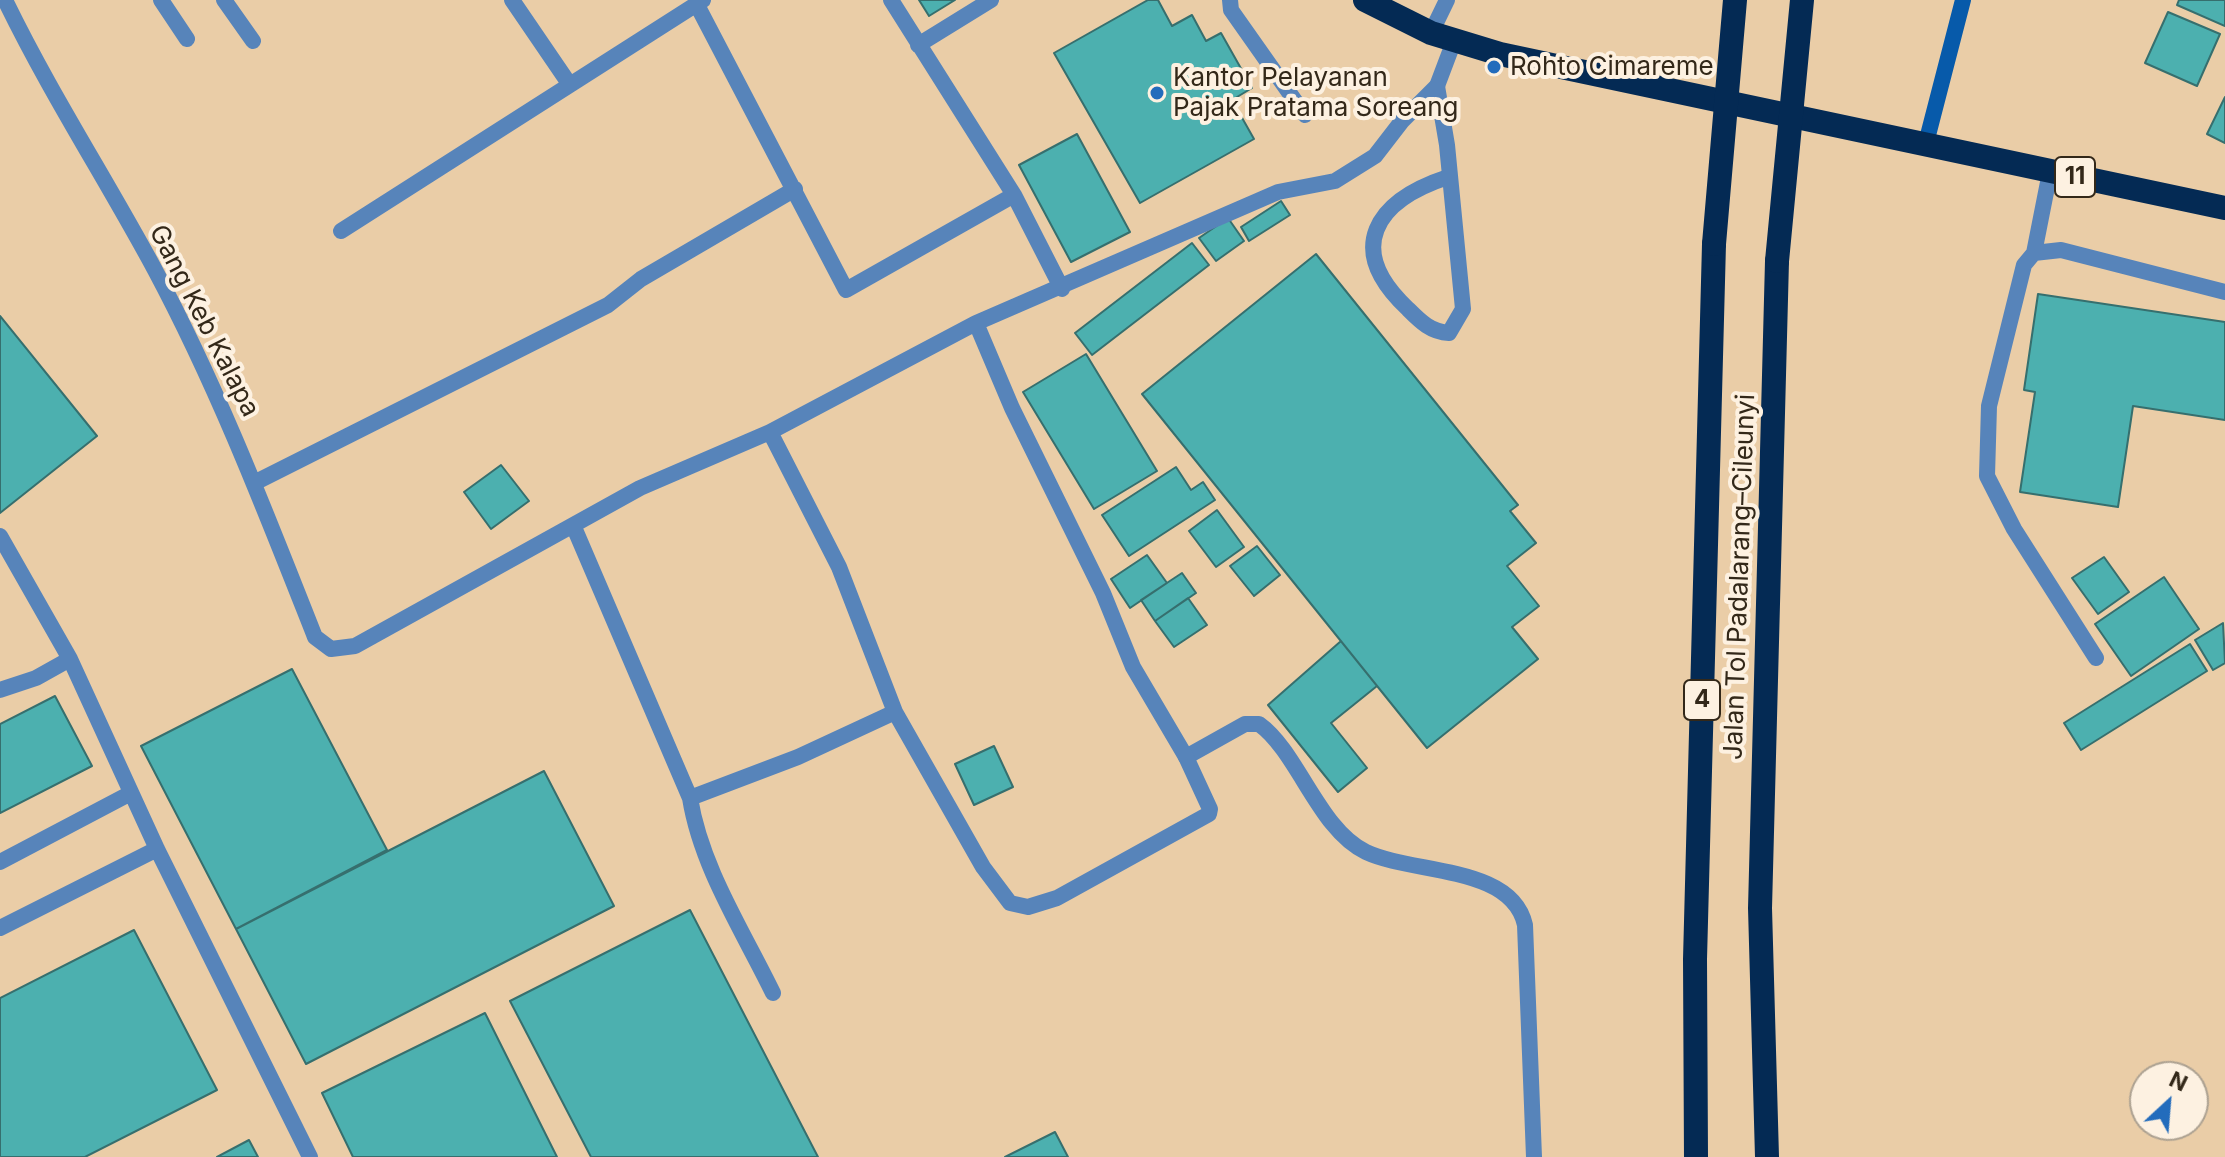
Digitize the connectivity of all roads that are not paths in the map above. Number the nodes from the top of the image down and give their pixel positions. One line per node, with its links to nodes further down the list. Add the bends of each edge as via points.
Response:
1 (5, 0): 33 (street, Gang Keb Kalapa, via 155,271)
2 (161, 0): 15 (street)
3 (224, 0): 16 (street)
4 (512, 0): 18 (street)
5 (891, 0): 17 (street)
6 (991, 0): 17 (street)
7 (1230, 0): 20 (street, via 1231,10)
8 (1365, 0): 14 (highway, 11)
9 (1447, 0): 14 (street)
10 (1735, 0): 49 (highway, Jalan Tol Padalarang–Cileunyi / 4, bridge, via 1714,244 1695,959)
11 (1802, 0): 50 (highway, Jalan Tol Padalarang–Cileunyi, bridge, via 1777,261 1760,908)
12 (1963, 0): 21 (street)
13 (700, 2): 18 (street); 24 (street)
14 (1443, 37): 19 (street); 21 (highway, 11, via 1500,54)
15 (187, 39)
16 (253, 41)
17 (918, 45): 25 (street)
18 (570, 85): 27 (street)
19 (1437, 86): 23 (street); 29 (street, via 1375,156 1335,181 1278,192)
20 (1305, 115)
21 (1926, 143): 22 (highway, 11)
22 (2050, 172): 26 (highway, 11); 28 (street)
23 (1448, 177): 23 (street, via 1463,309 1449,333 1437,333 1391,293 1374,261 1372,235 1384,212 1416,187)
24 (795, 189): 25 (street, via 846,290); 33 (street, via 641,279 608,305)
25 (1014, 195): 29 (street)
26 (2225, 208)
27 (341, 231)
28 (2034, 253): 30 (street, via 2061,250); 36 (street, via 2024,265 1989,406 1987,476 2014,529)
29 (1062, 289): 31 (street)
30 (2225, 292)
31 (976, 323): 32 (street); 40 (street, via 1133,667)
32 (770, 432): 34 (street, via 640,488); 39 (street, via 839,567)
33 (254, 483): 34 (street, Gang Keb Kalapa, via 315,637 331,649 355,646)
34 (573, 525): 42 (street)
35 (0, 536): 37 (street)
36 (2096, 658)
37 (70, 659): 38 (street); 41 (street)
38 (0, 690)
39 (895, 712): 40 (street, via 999,893 1010,903 1028,907 1057,898 1206,819 1210,809); 42 (street)
40 (1186, 757): 48 (street, via 1245,724 1259,724 1329,819 1362,851 1509,894 1521,908 1525,925)
41 (131, 793): 43 (street); 44 (street)
42 (690, 798): 46 (street, via 707,856)
43 (157, 849): 45 (street); 47 (street)
44 (0, 862)
45 (0, 928)
46 (773, 993)
47 (310, 1157)
48 (1534, 1157)
49 (1696, 1157)
50 (1767, 1157)

